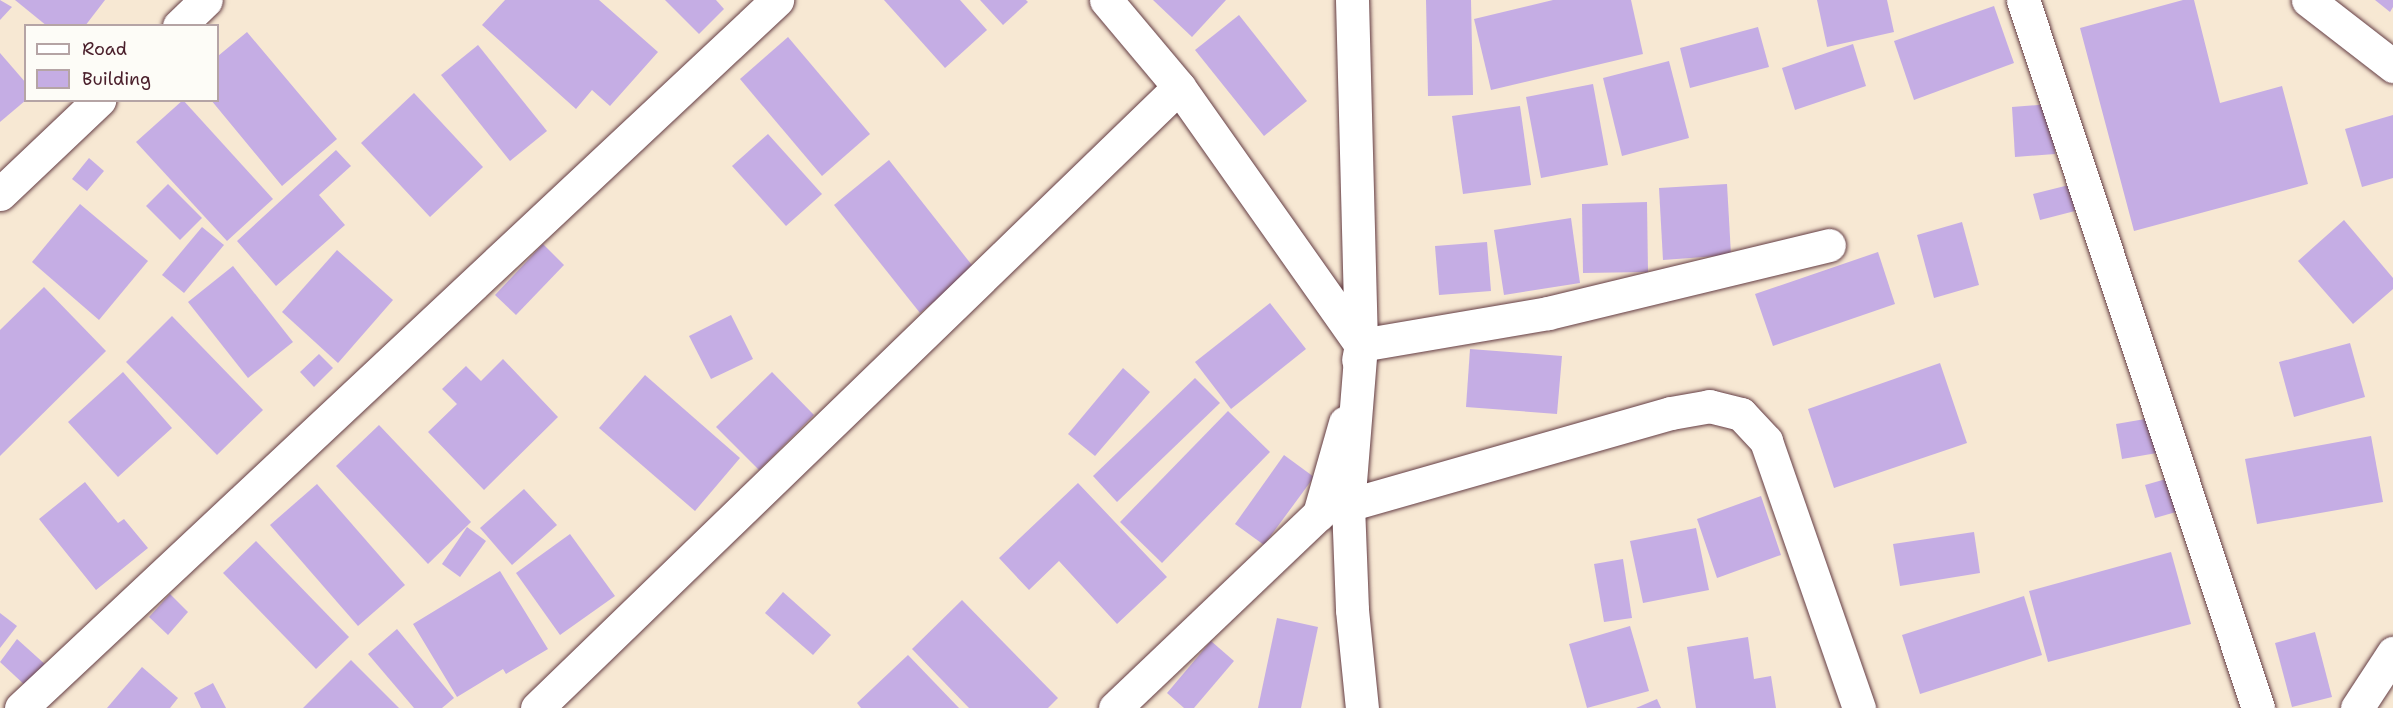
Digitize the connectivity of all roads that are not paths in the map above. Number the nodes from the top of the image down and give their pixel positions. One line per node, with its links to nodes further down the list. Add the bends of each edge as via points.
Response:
1 (206, 0): 7 (street)
2 (777, 0): 16 (street)
3 (1106, 0): 9 (street)
4 (1352, 0): 13 (street)
5 (2023, 0): 21 (street)
6 (2308, 0): 8 (street)
7 (181, 24)
8 (2393, 66)
9 (1179, 87): 13 (street); 17 (street)
10 (97, 102): 11 (street)
11 (0, 194)
12 (1829, 245): 13 (street, via 1548,313)
13 (1361, 345): 14 (street); 18 (street, via 1336,462 1319,514)
14 (1348, 505): 19 (street, via 1352,610); 20 (street, via 1671,413 1709,406 1741,414 1766,441)
15 (2393, 653): 22 (street)
16 (21, 708)
17 (537, 708)
18 (1115, 708)
19 (1362, 708)
20 (1859, 708)
21 (2258, 708)
22 (2357, 708)

